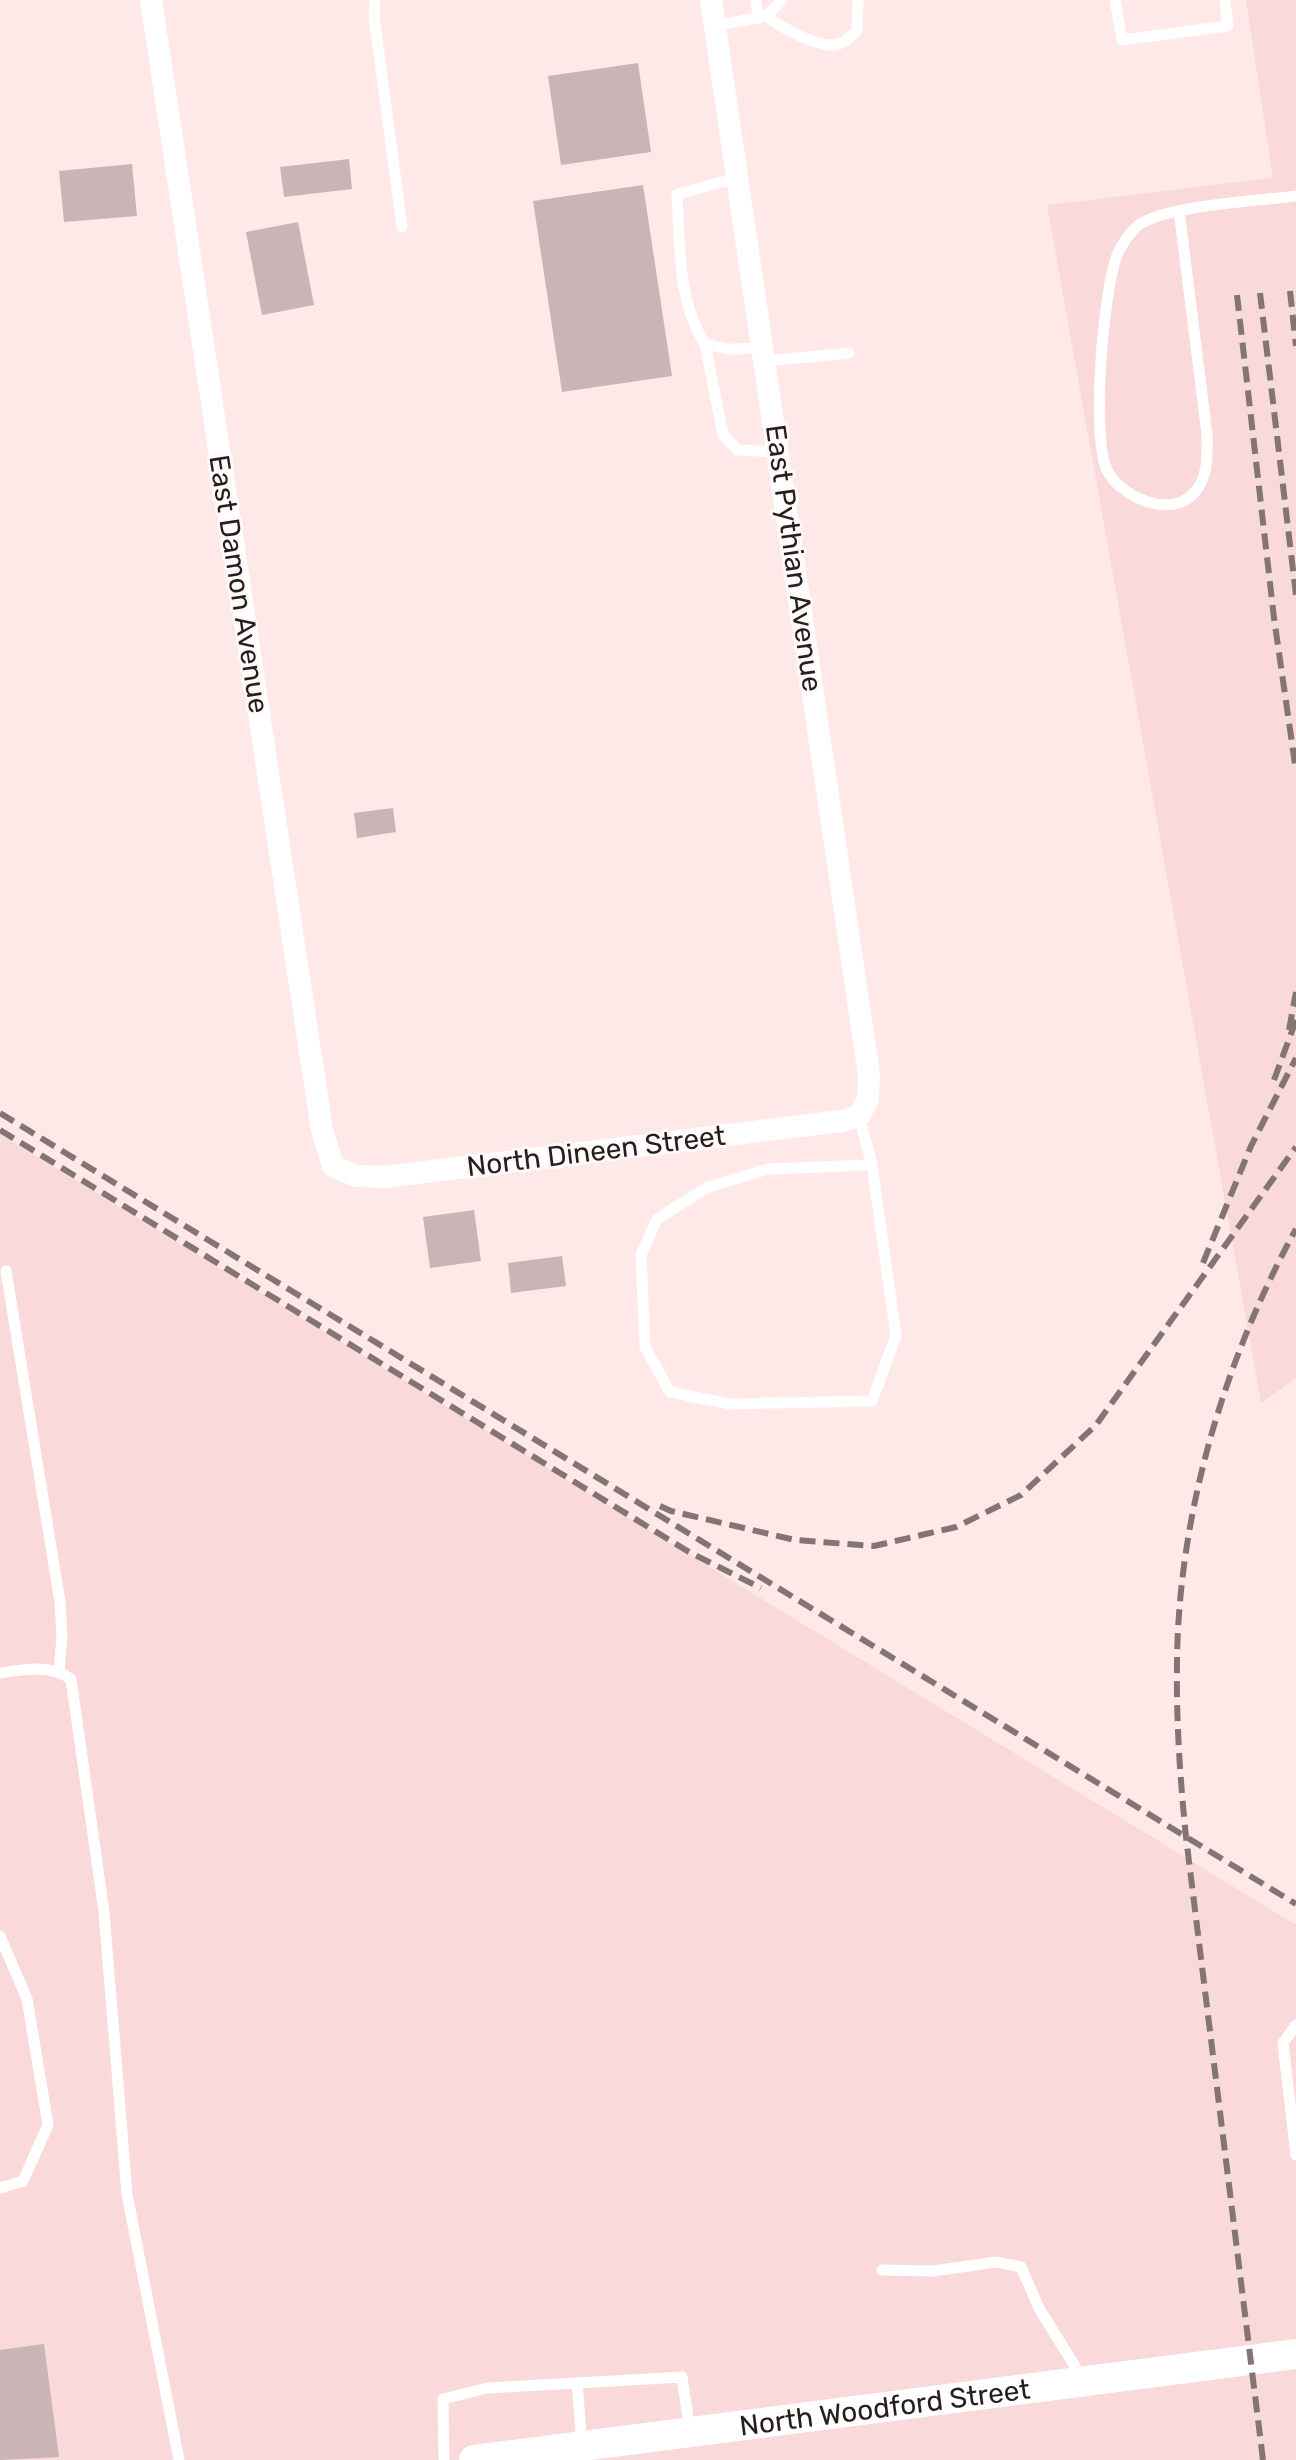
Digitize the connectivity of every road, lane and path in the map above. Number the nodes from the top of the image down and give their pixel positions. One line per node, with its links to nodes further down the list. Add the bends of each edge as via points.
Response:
1 (151, 0): 21 (street, East Damon Avenue, via 322,1130)
2 (375, 0): 14 (lane)
3 (711, 0): 10 (street, East Pythian Avenue)
4 (756, 0): 9 (lane)
5 (782, 0): 9 (lane)
6 (858, 0): 9 (lane, via 857,31 832,45)
7 (1115, 0): 8 (lane, via 1122,40 1228,26)
8 (1225, 0)
9 (762, 17): 10 (lane)
10 (715, 26): 11 (street, East Pythian Avenue)
11 (738, 178): 15 (lane, via 677,194 683,281 693,326); 17 (street, East Pythian Avenue)
12 (1296, 196): 13 (lane)
13 (1179, 211): 13 (lane, via 1137,225 1118,251 1101,344 1106,469 1121,489 1159,504 1181,502 1194,493 1207,468)
14 (402, 227)
15 (705, 344): 17 (lane); 18 (lane, via 723,435 738,450)
16 (849, 353): 17 (lane)
17 (764, 354): 18 (street, East Pythian Avenue)
18 (778, 452): 19 (street, East Pythian Avenue, via 869,1075 868,1099)
19 (859, 1116): 20 (lane); 21 (street, North Dineen Street, via 384,1177 356,1176)
20 (872, 1165): 20 (lane, via 896,1336 872,1401 730,1404 670,1392 645,1347 641,1255 657,1219 708,1187 768,1169)
21 (333, 1166)
22 (6, 1271): 23 (lane, via 60,1602)
23 (59, 1671): 24 (lane); 36 (lane, via 71,1679 104,1912 127,2194)
24 (0, 1673)
25 (0, 1936): 26 (lane)
26 (5, 1961): 29 (lane, via 27,1999 48,2125 23,2181)
27 (1296, 2025): 28 (lane, via 1283,2043)
28 (1296, 2155)
29 (0, 2188)
30 (882, 2270): 32 (lane, via 933,2271 996,2262 1021,2267 1040,2310)
31 (1296, 2354): 32 (street, North Woodford Street)
32 (1084, 2379): 34 (street, North Woodford Street)
33 (577, 2383): 34 (lane, via 682,2377); 35 (lane); 37 (lane, via 487,2388 443,2399)
34 (690, 2431): 35 (street, North Woodford Street)
35 (582, 2446): 38 (street, North Woodford Street)
36 (179, 2460)
37 (444, 2460)
38 (474, 2460)

